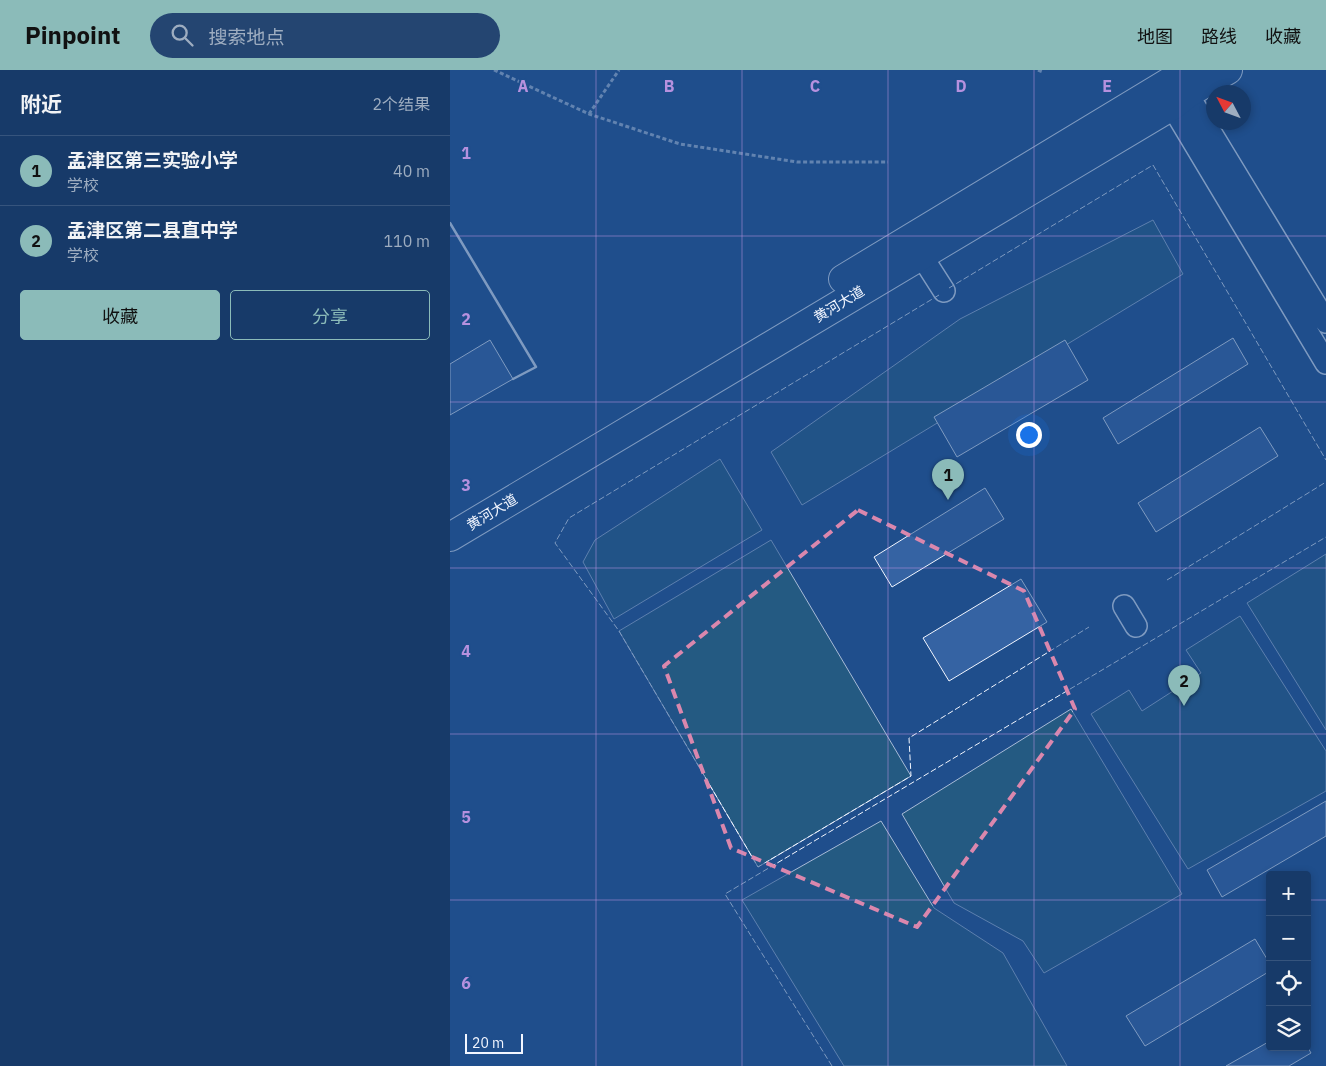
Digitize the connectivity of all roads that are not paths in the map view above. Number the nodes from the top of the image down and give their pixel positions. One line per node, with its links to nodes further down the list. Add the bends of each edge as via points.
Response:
1 (1228, 70): 2 (main road, 黄河大道)
2 (1177, 87): 3 (main road, 黄河大道); 5 (street); 6 (street); 7 (main road, 黄河大道)
3 (921, 254): 4 (street); 8 (main road, 黄河大道)
4 (944, 291)
5 (1326, 322)
6 (1326, 363)
7 (450, 516)
8 (450, 537)
9 (1124, 606): 10 (street)
10 (1136, 626)

